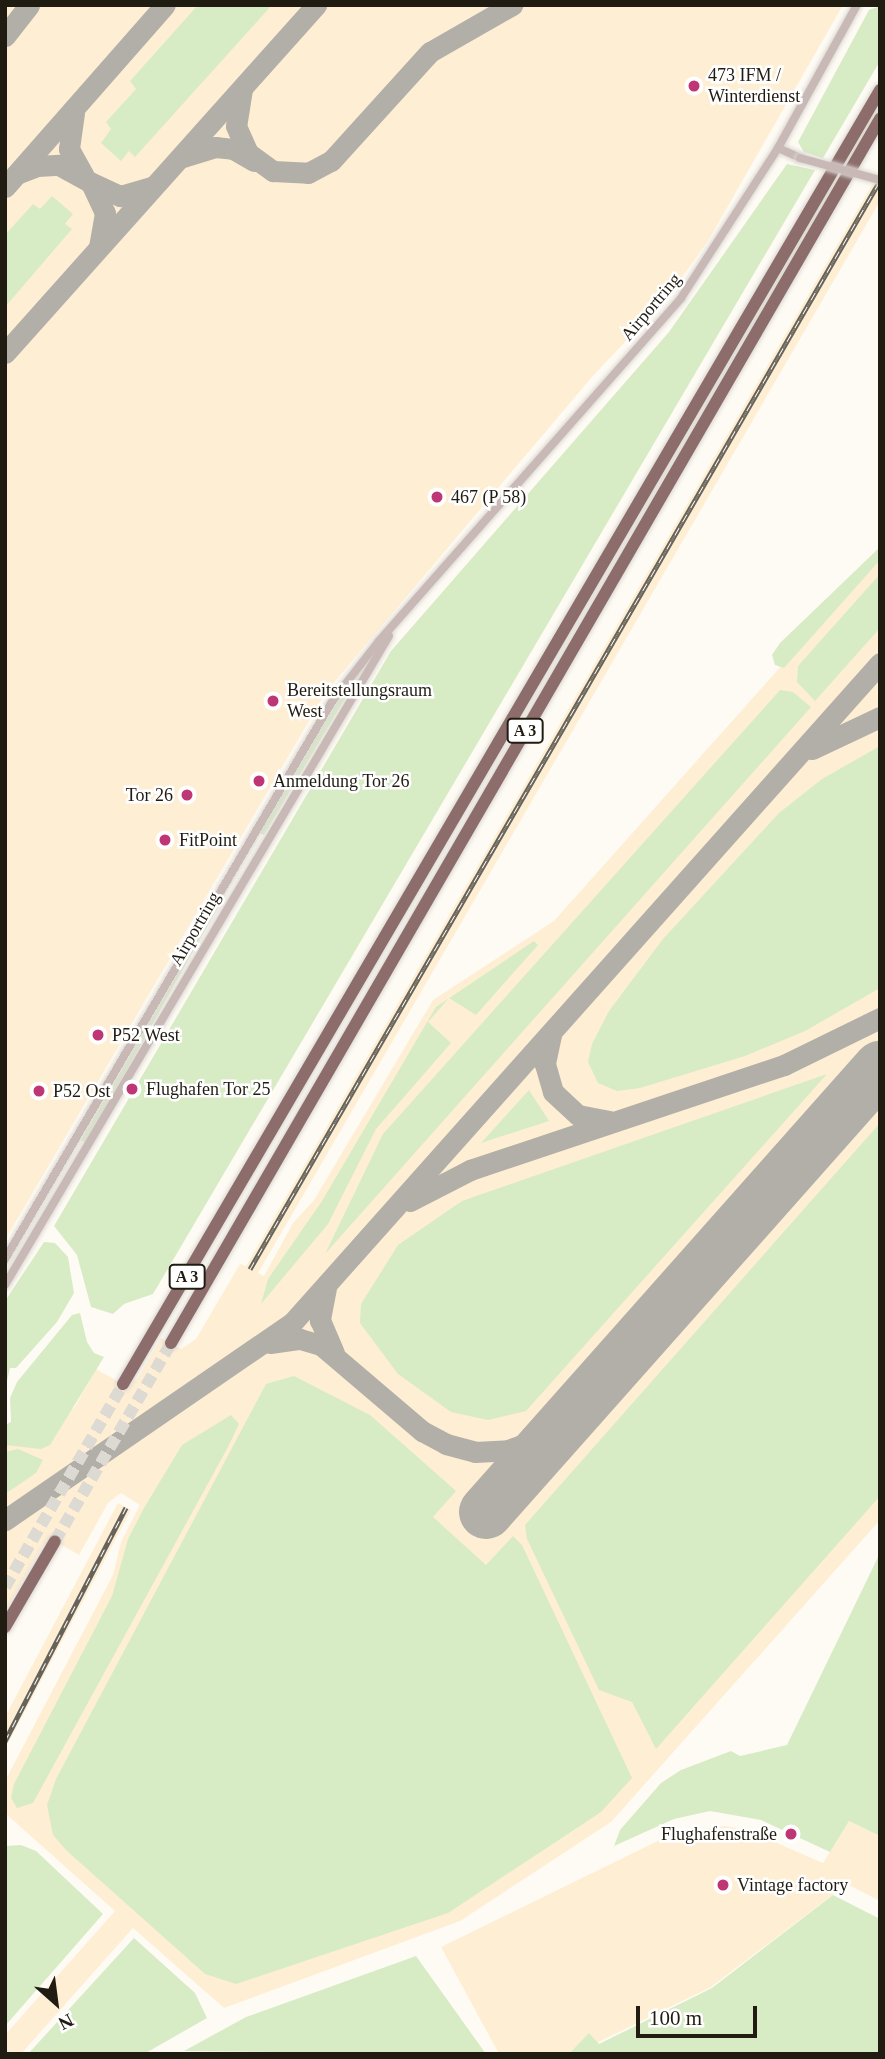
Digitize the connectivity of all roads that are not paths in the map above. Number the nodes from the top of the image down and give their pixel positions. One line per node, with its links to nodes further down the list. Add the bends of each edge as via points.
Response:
1 (857, 5): 4 (street, Airportring)
2 (880, 90): 10 (highway, A 3)
3 (880, 119): 9 (highway, A 3)
4 (778, 148): 5 (street, bridge); 6 (street, Airportring, via 681,298)
5 (880, 180)
6 (421, 594): 7 (street, Airportring, via 332,700); 8 (street, Airportring, via 360,680)
7 (5, 1259)
8 (5, 1285)
9 (170, 1343)
10 (123, 1384)
11 (55, 1541): 12 (highway)
12 (5, 1627)

